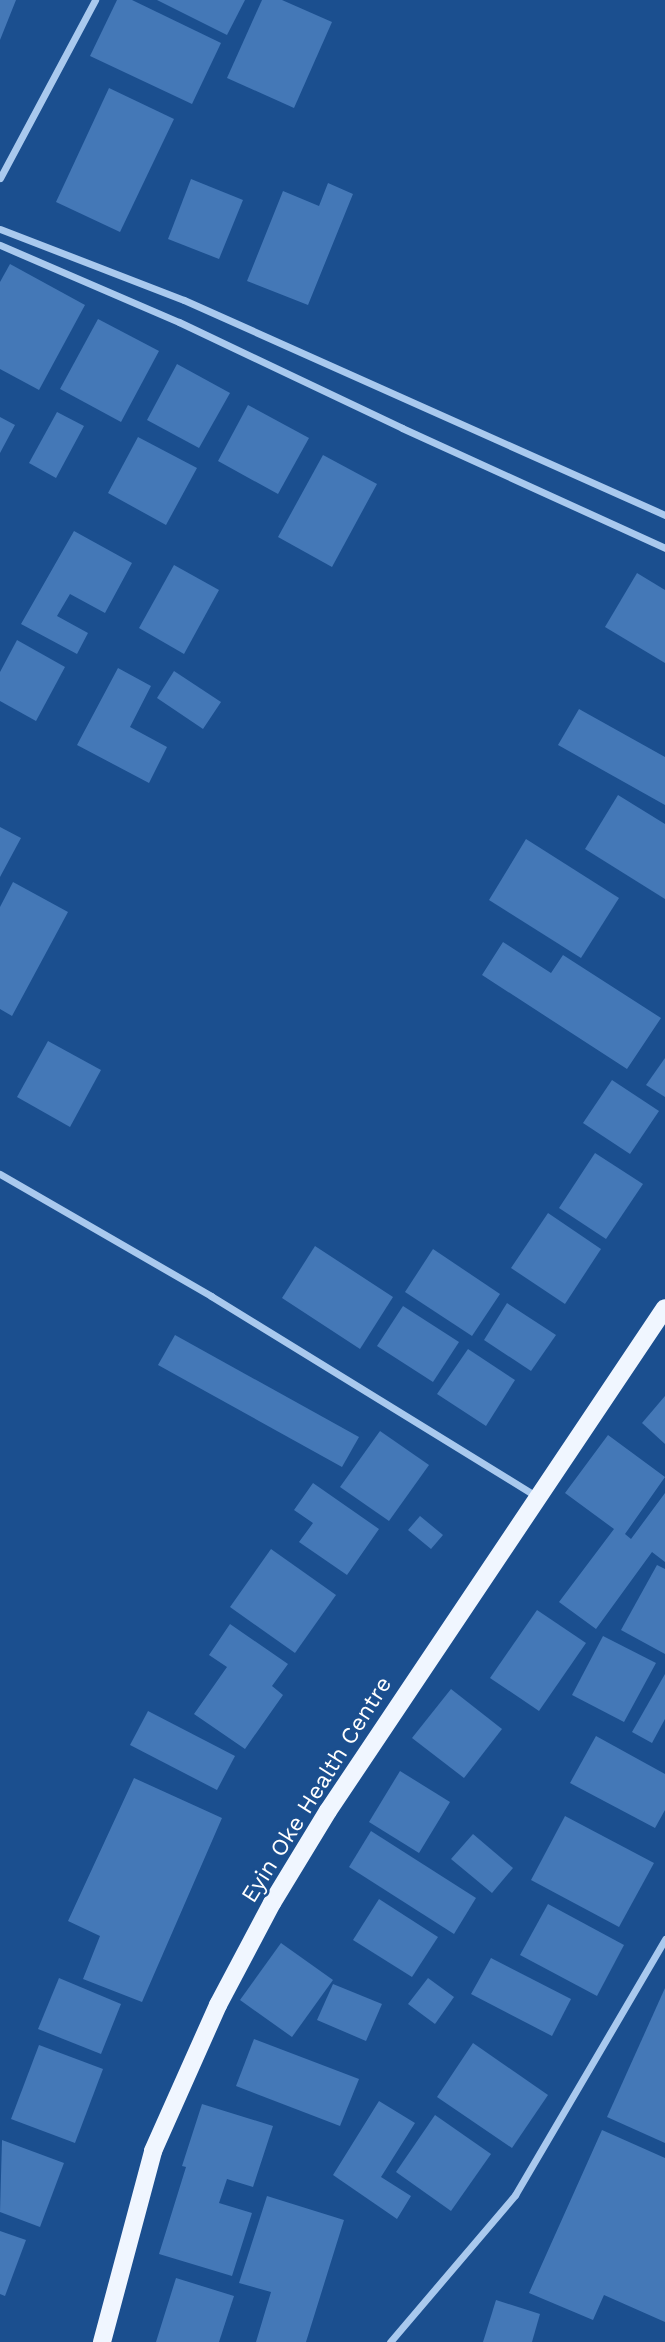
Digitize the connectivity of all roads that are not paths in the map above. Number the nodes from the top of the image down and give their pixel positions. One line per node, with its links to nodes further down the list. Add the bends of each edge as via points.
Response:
1 (95, 0): 2 (street)
2 (0, 177)
3 (0, 229): 5 (street, via 184,300)
4 (0, 244): 6 (street)
5 (665, 515)
6 (665, 548)
7 (0, 1174): 9 (street, via 211,1296)
8 (665, 1308): 9 (main road, Eyin Oke Health Centre)
9 (538, 1497): 11 (main road, Eyin Oke Health Centre, via 328,1811 218,2005 152,2151)
10 (665, 1939): 12 (street, via 515,2195)
11 (102, 2342)
12 (390, 2342)

